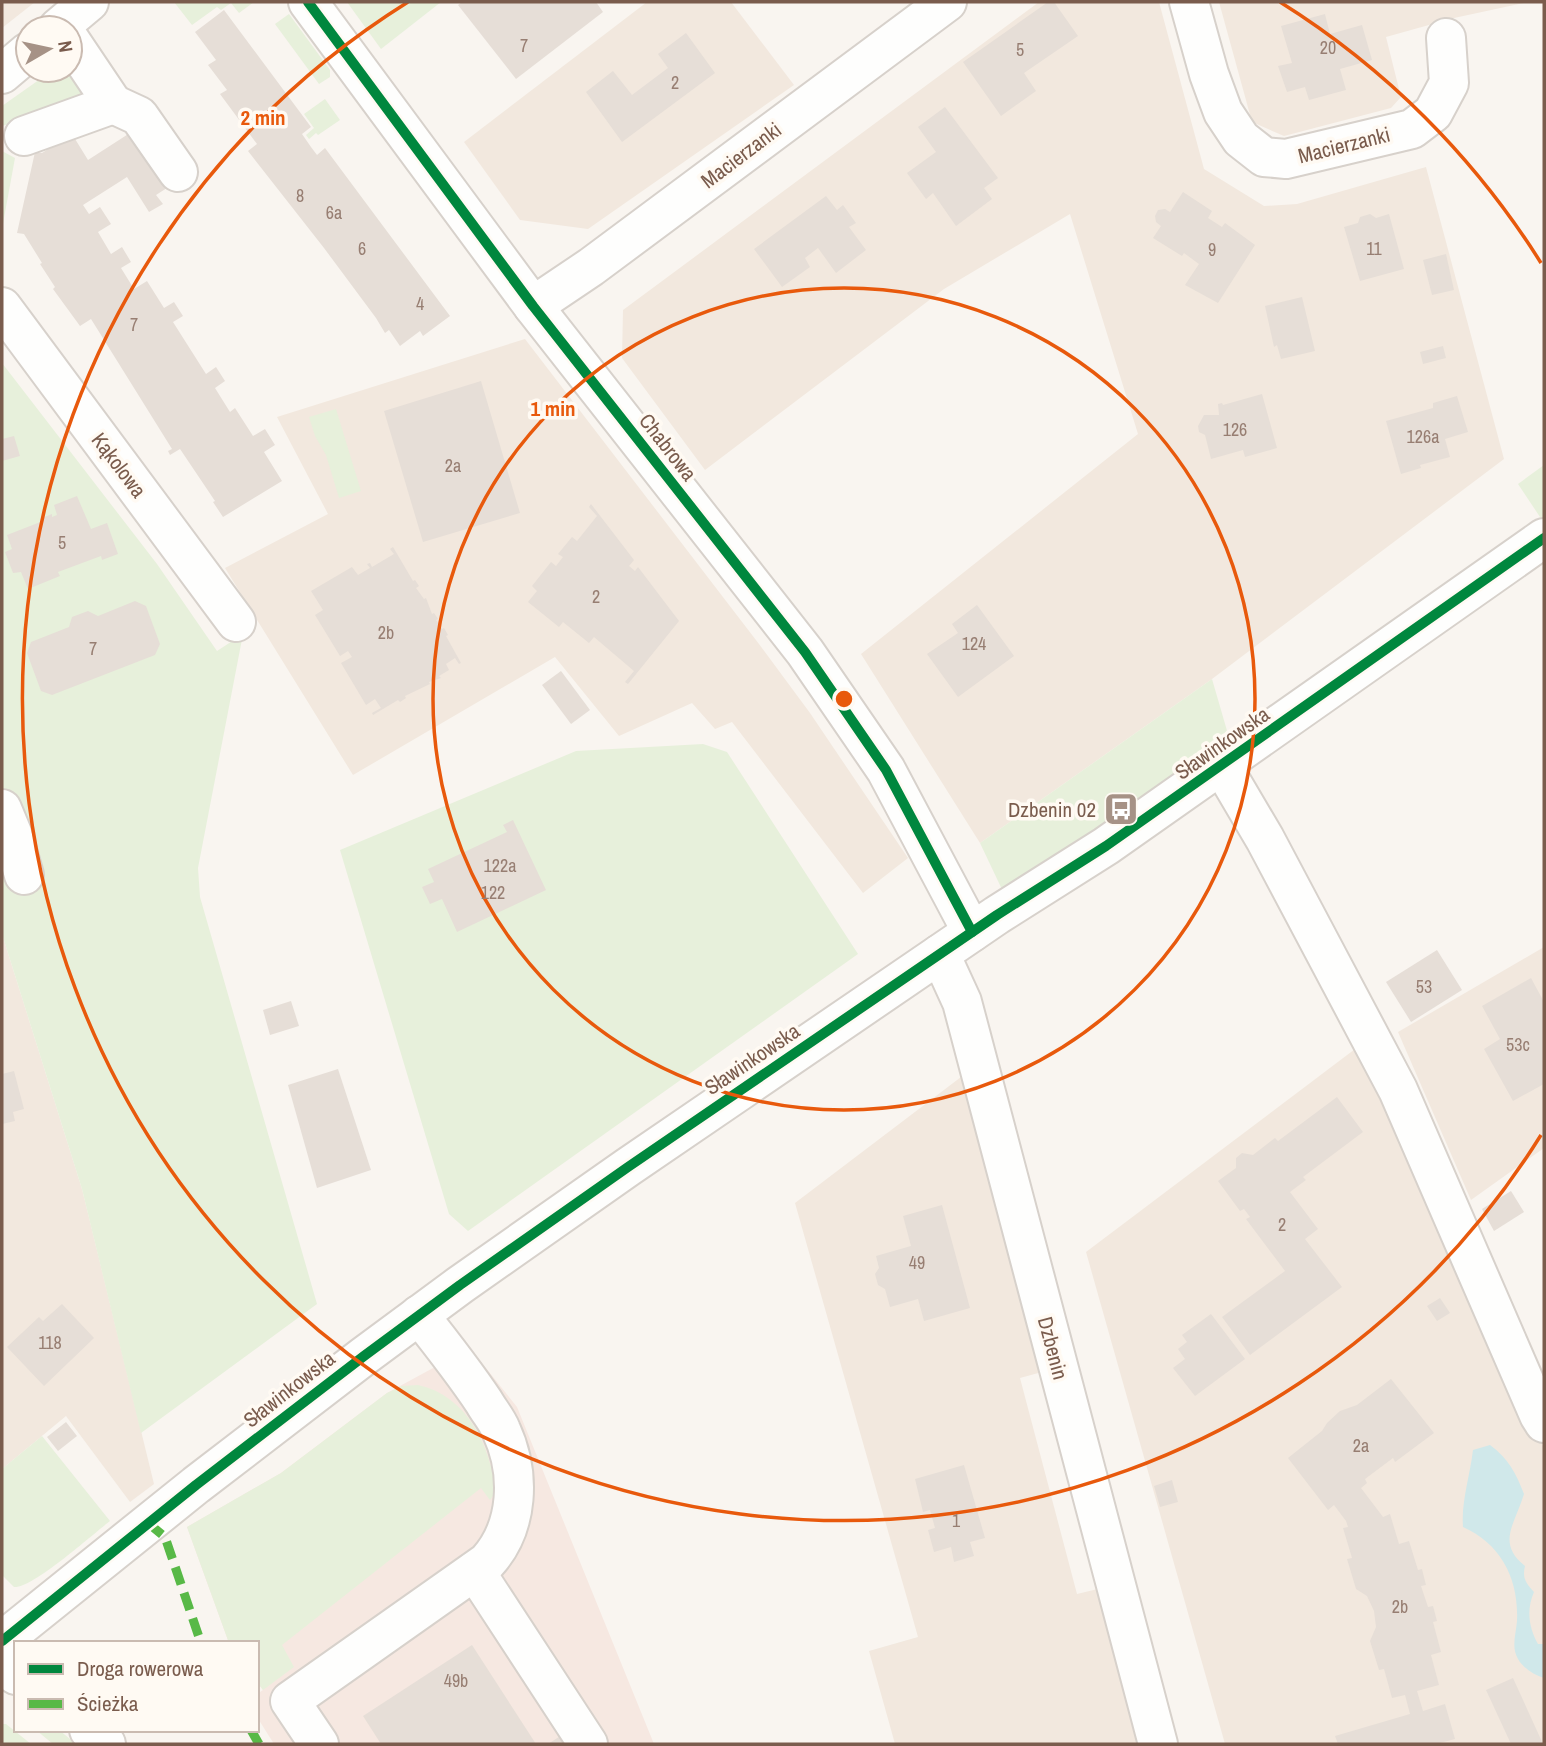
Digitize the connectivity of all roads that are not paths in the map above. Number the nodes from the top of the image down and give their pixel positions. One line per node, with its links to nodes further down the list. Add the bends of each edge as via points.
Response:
1 (308, 2): 9 (street, Chabrowa)
2 (947, 2): 9 (street, Macierzanki)
3 (1189, 2): 4 (street, Macierzanki, via 1223,112 1241,139 1264,156 1286,159 1412,129 1433,113 1449,83)
4 (1446, 38)
5 (84, 62): 6 (street)
6 (113, 104): 7 (street); 8 (street, via 139,116)
7 (24, 136)
8 (178, 172)
9 (533, 306): 16 (street, Chabrowa, via 849,714 903,801)
10 (2, 307): 12 (street, Kąkolowa)
11 (1544, 538): 13 (street, Sławinkowska)
12 (236, 622)
13 (1222, 766): 16 (street, Sławinkowska); 19 (street, via 1398,1090)
14 (2, 809): 15 (street)
15 (24, 875)
16 (972, 932): 17 (street, Sławinkowska)
17 (940, 954): 18 (street, Sławinkowska); 27 (street, Dzbenin, via 962,1002)
18 (419, 1315): 20 (street, via 469,1379 501,1430 513,1469 514,1502 507,1532 497,1551); 22 (street, Sławinkowska)
19 (1544, 1423)
20 (465, 1579): 21 (street); 25 (street, via 290,1701); 26 (street)
21 (486, 1632)
22 (2, 1641)
23 (91, 1732): 24 (street)
24 (106, 1744)
25 (319, 1744)
26 (588, 1744)
27 (1158, 1744)

